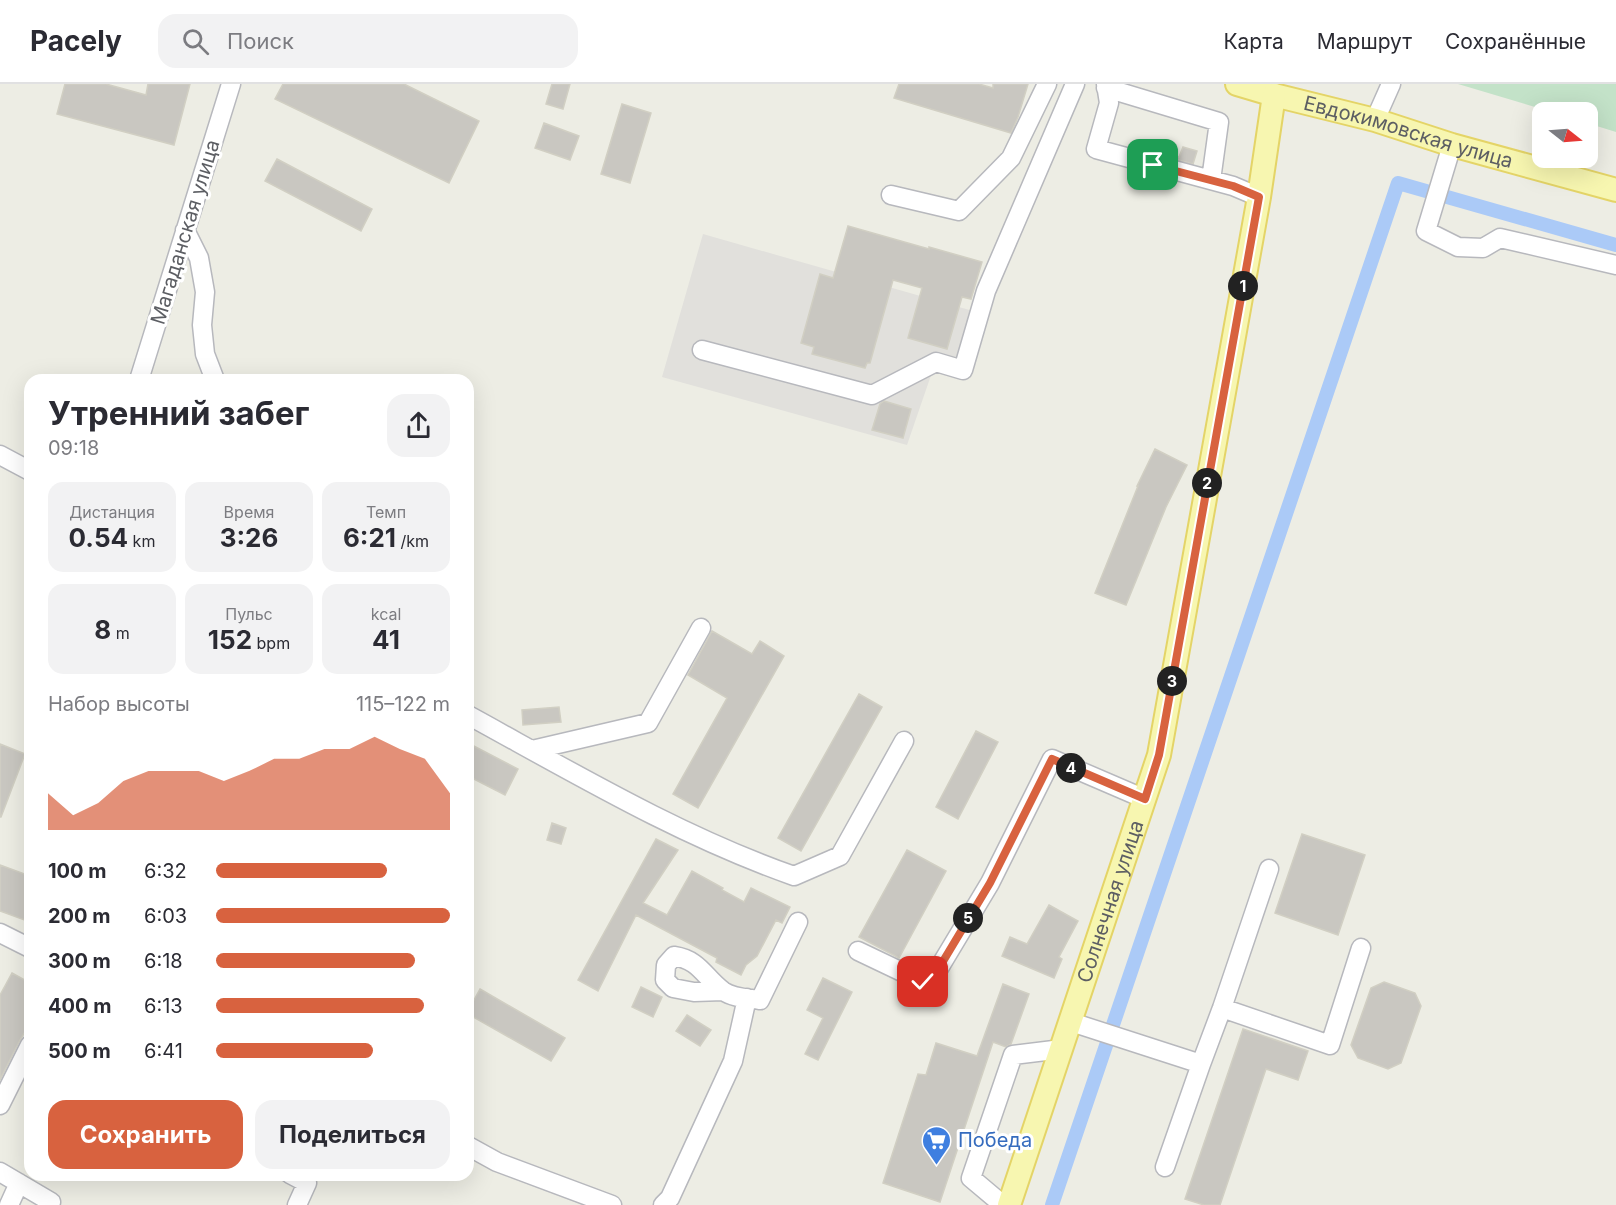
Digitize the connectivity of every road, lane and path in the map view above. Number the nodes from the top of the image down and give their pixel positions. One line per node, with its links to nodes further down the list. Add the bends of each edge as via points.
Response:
1 (231, 84): 14 (street, Магаданская улица)
2 (1047, 84): 12 (street, via 1011,158 959,211)
3 (1075, 84): 16 (street, via 986,291 963,370 936,362 872,395)
4 (1237, 84): 7 (main road, Евдокимовская улица)
5 (1391, 84): 8 (street)
6 (1106, 86): 10 (street, via 1219,122); 10 (street, via 1109,103 1096,148)
7 (1274, 95): 8 (main road, Евдокимовская улица); 13 (main road, Солнечная улица)
8 (1375, 120): 9 (main road, Евдокимовская улица)
9 (1452, 146): 11 (main road, Евдокимовская улица); 15 (street, via 1426,231 1458,247 1483,248 1500,238)
10 (1211, 180): 13 (street)
11 (1616, 190)
12 (891, 195)
13 (1259, 197): 25 (main road, Солнечная улица, via 1159,755)
14 (185, 230): 17 (street, Магаданская улица); 18 (street, via 199,258 205,292 205,354)
15 (1616, 265)
16 (702, 350)
17 (141, 374)
18 (213, 374)
19 (0, 455): 20 (street)
20 (24, 468)
21 (701, 628): 24 (street, via 648,723)
22 (474, 718): 24 (street)
23 (904, 741): 24 (street, via 840,855 794,876 676,827)
24 (532, 750)
25 (1145, 799): 31 (street, via 1052,759 990,883 939,968 923,982); 35 (main road, Солнечная улица)
26 (1269, 869): 34 (street)
27 (798, 922): 33 (street, via 760,1000)
28 (2, 937): 29 (street)
29 (24, 946)
30 (1361, 948): 34 (street, via 1330,1045)
31 (858, 951)
32 (723, 991): 33 (street)
33 (747, 998): 49 (street, via 733,1061)
34 (1222, 1008): 38 (street)
35 (1077, 1024): 36 (main road, Солнечная улица); 38 (street)
36 (1062, 1049): 50 (street, via 1013,1055 971,1178); 51 (main road, Солнечная улица)
37 (24, 1057): 39 (street)
38 (1201, 1064): 41 (street)
39 (0, 1106)
40 (474, 1149): 48 (street, via 497,1162)
41 (1165, 1167)
42 (0, 1172): 44 (street)
43 (305, 1181): 47 (street)
44 (19, 1184): 45 (street); 46 (street)
45 (51, 1202)
46 (9, 1205)
47 (297, 1205)
48 (612, 1205)
49 (663, 1205)
50 (1003, 1205)
51 (1009, 1205)

